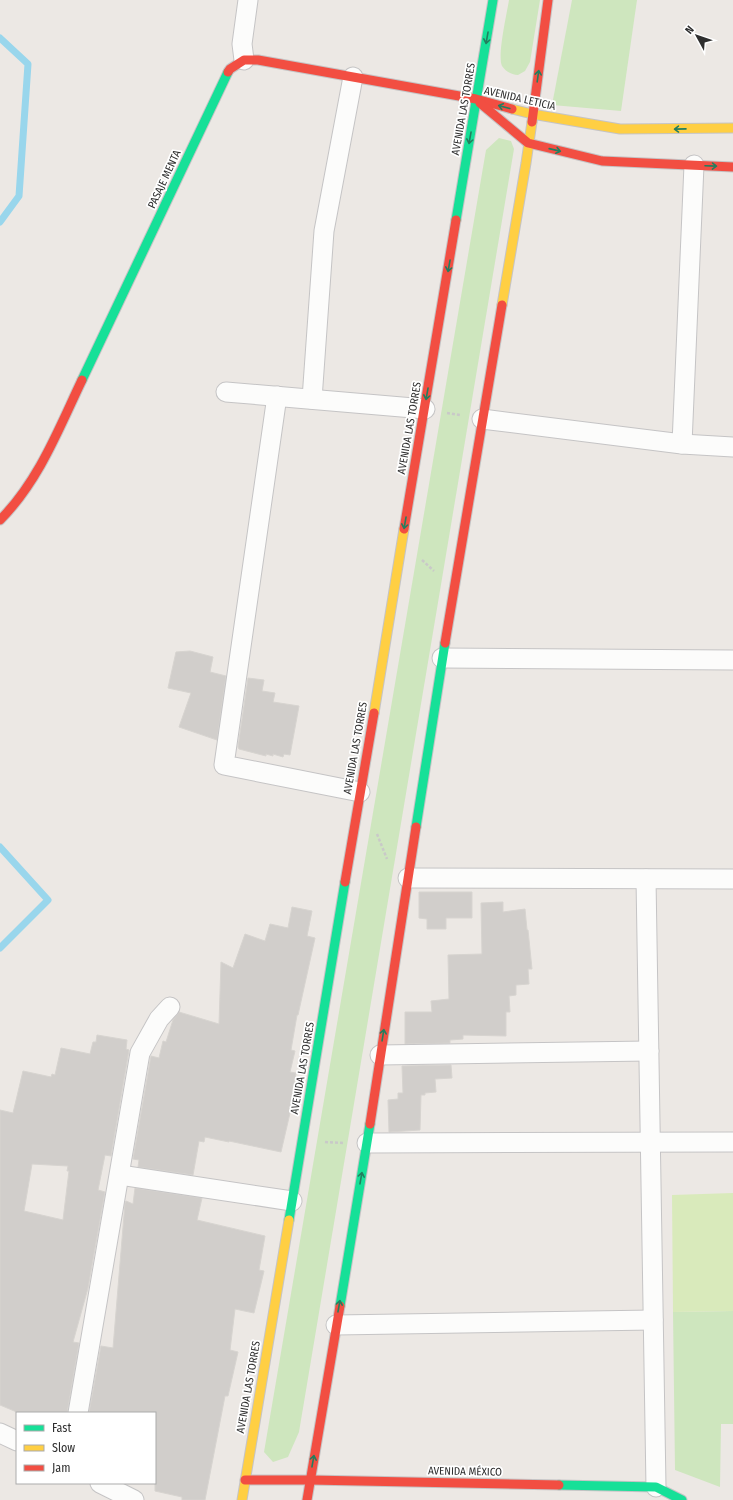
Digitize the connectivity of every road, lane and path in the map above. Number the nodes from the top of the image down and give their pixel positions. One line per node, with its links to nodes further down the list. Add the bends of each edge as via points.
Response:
1 (248, 0): 4 (street, via 242,44)
2 (493, 0): 6 (street, AVENIDA LAS TORRES, one-way to 6)
3 (548, 0): 7 (street, one-way to 3)
4 (244, 60): 5 (street, via 258,60); 19 (street, PASAJE MENTA, via 230,69 43,462 10,510)
5 (353, 77): 6 (street); 14 (street, via 324,231)
6 (476, 100): 7 (street, AVENIDA LETICIA, one-way to 6); 9 (street, AVENIDA LETICIA); 15 (street, AVENIDA LAS TORRES, one-way to 15)
7 (532, 114): 8 (street, AVENIDA LETICIA, one-way to 7, via 620,129); 9 (street)
8 (733, 128)
9 (528, 143): 10 (street, AVENIDA LETICIA, one-way to 10, via 602,161); 16 (street)
10 (694, 165): 11 (street, AVENIDA LETICIA, one-way to 11); 17 (street)
11 (733, 167)
12 (226, 392): 13 (street)
13 (277, 396): 14 (street); 24 (street, via 224,764)
14 (312, 399): 15 (street)
15 (425, 409): 16 (path); 20 (street, AVENIDA LAS TORRES, one-way to 20)
16 (482, 419): 17 (street); 21 (street)
17 (682, 444): 18 (street)
18 (733, 447)
19 (0, 520)
20 (402, 541): 21 (path); 24 (street, AVENIDA LAS TORRES)
21 (454, 590): 22 (street)
22 (442, 658): 23 (street); 25 (street)
23 (733, 660)
24 (359, 800): 25 (path, via 368,811 389,864); 32 (street, AVENIDA LAS TORRES)
25 (408, 878): 26 (street); 30 (street, one-way to 25)
26 (646, 879): 27 (street); 29 (street)
27 (733, 879)
28 (170, 1007): 35 (street, via 159,1019 140,1053)
29 (649, 1052): 30 (street); 31 (street)
30 (380, 1055): 34 (street)
31 (650, 1141): 33 (street); 34 (street); 37 (street)
32 (302, 1142): 34 (path); 36 (street, AVENIDA LAS TORRES)
33 (733, 1142)
34 (367, 1143): 38 (street, one-way to 34)
35 (120, 1175): 36 (street); 39 (street)
36 (292, 1201): 42 (street, AVENIDA LAS TORRES)
37 (653, 1320): 38 (street); 45 (street)
38 (336, 1325): 43 (street, one-way to 38)
39 (78, 1412)
40 (0, 1433): 41 (street)
41 (16, 1441)
42 (245, 1480): 43 (street, AVENIDA MÉXICO); 47 (street, AVENIDA LAS TORRES)
43 (310, 1480): 45 (street, AVENIDA MÉXICO); 48 (street)
44 (102, 1484): 46 (street)
45 (647, 1491): 49 (street, AVENIDA MÉXICO)
46 (134, 1500)
47 (242, 1500)
48 (307, 1500)
49 (682, 1500)

